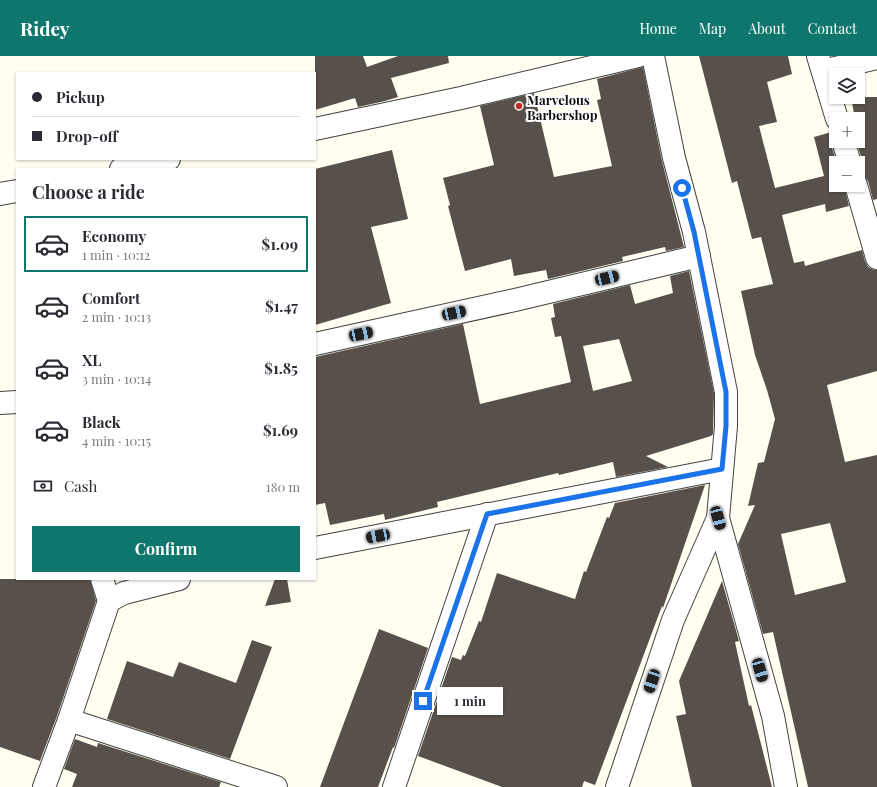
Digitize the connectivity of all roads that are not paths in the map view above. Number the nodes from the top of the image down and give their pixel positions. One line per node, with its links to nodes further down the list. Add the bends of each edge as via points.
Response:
1 (638, 56): 6 (street)
2 (653, 56): 13 (street, via 674,158)
3 (877, 58): 4 (street)
4 (821, 64): 5 (street)
5 (835, 112)
6 (316, 129)
7 (164, 160): 8 (street)
8 (126, 168)
9 (16, 191): 11 (street)
10 (858, 192): 12 (street)
11 (0, 194)
12 (876, 247)
13 (699, 256): 14 (street); 17 (street, via 726,392)
14 (316, 344)
15 (16, 402): 16 (street)
16 (0, 403)
17 (722, 469): 18 (street); 19 (street)
18 (487, 514): 20 (street); 27 (street)
19 (718, 518): 28 (street, via 673,620); 29 (street, via 773,716)
20 (316, 548)
21 (102, 580): 23 (street)
22 (175, 580): 23 (street, via 124,593)
23 (110, 601): 24 (street)
24 (69, 720): 25 (street); 26 (street)
25 (44, 787)
26 (276, 787)
27 (394, 787)
28 (617, 787)
29 (786, 787)

